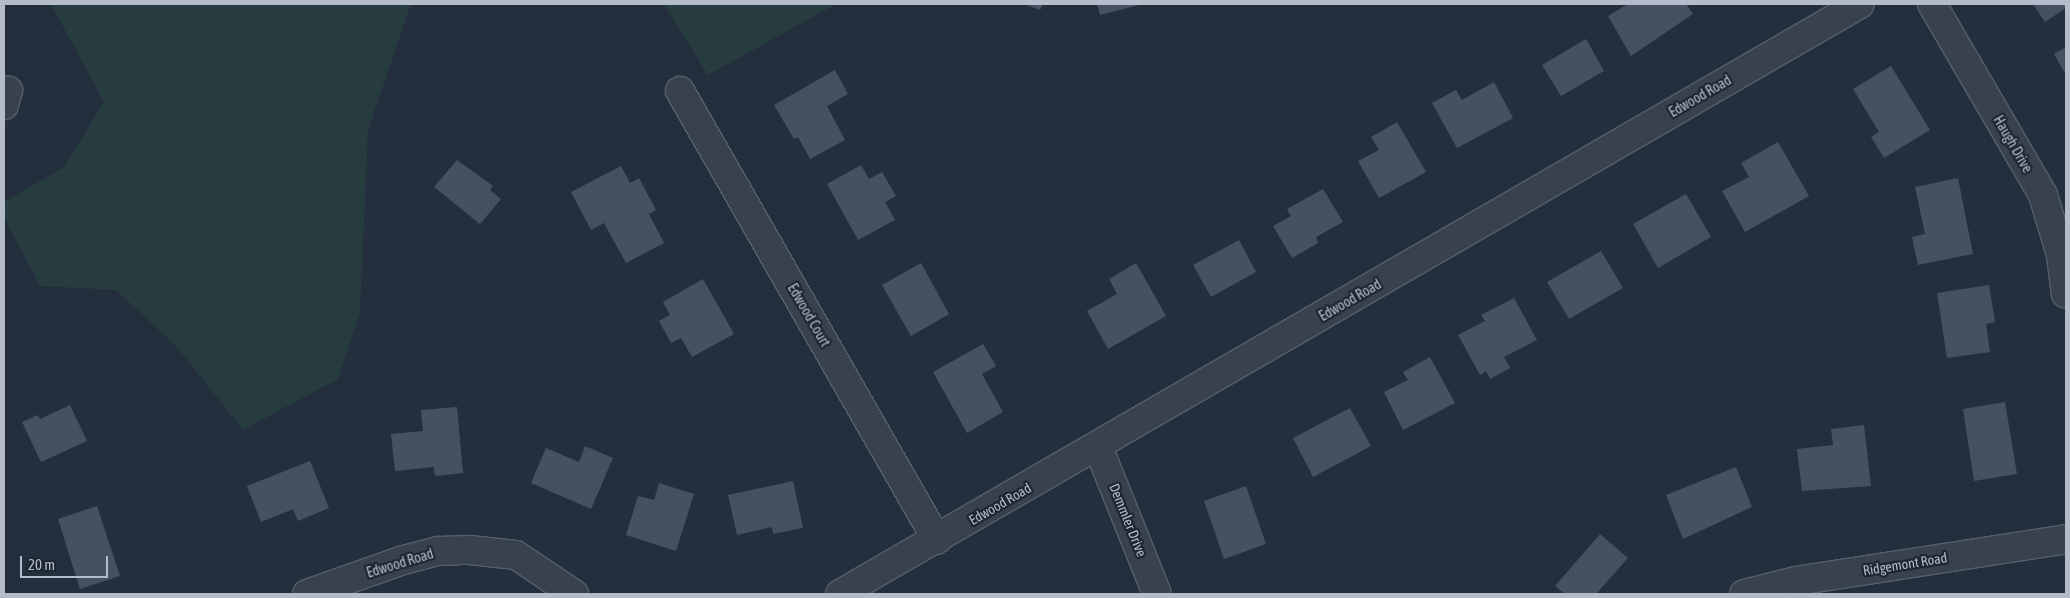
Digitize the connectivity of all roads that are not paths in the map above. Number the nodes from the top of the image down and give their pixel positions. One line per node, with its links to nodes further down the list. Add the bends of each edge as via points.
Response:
1 (1860, 4): 5 (street, Edwood Road)
2 (1932, 4): 4 (street, Haugh Drive, via 2043,195 2061,255)
3 (680, 91): 7 (street, Edwood Court)
4 (2066, 294)
5 (1098, 447): 7 (street, Edwood Road); 11 (street, Demmler Drive)
6 (2066, 539): 12 (street, Ridgemont Road, via 1796,581)
7 (938, 540): 10 (street, Edwood Road)
8 (307, 594): 9 (street, Edwood Road, via 400,561 438,551 470,550 516,555)
9 (574, 594)
10 (840, 594)
11 (1157, 594)
12 (1744, 594)

